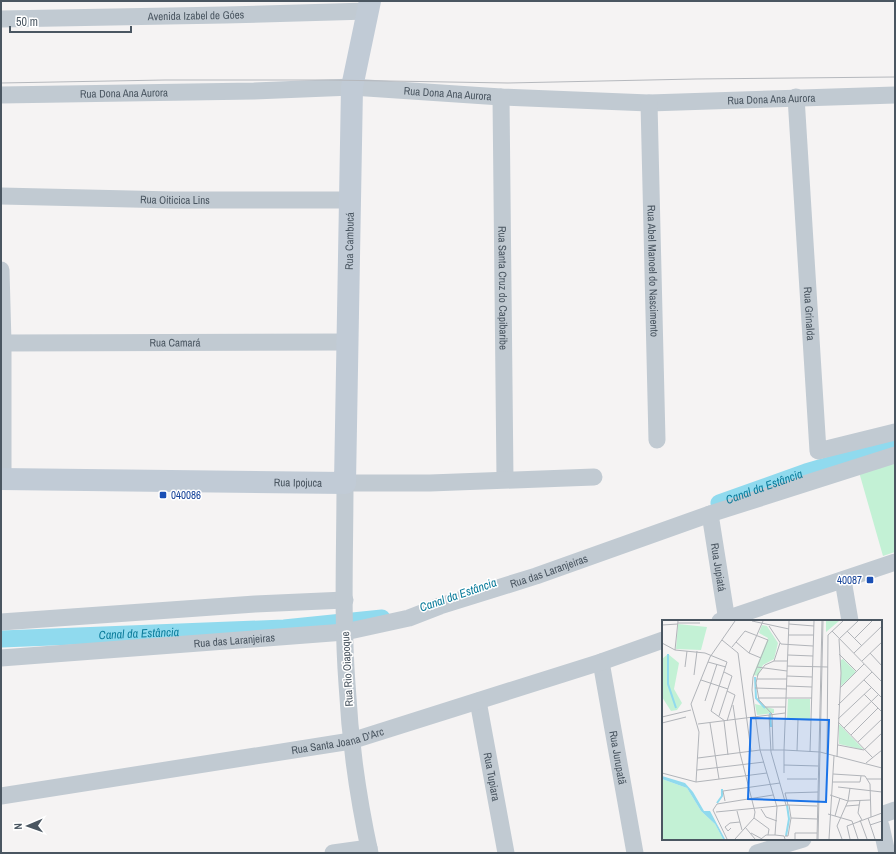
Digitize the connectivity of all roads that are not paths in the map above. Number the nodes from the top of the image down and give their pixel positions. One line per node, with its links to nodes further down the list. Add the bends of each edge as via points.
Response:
1 (369, 6): 2 (street, Avenida Izabel de Góes, via 225,16); 3 (main road, Rua Cambucá)
2 (1, 19)
3 (352, 87): 4 (street, Rua Dona Ana Aurora); 6 (street, Rua Dona Ana Aurora); 10 (main road, Rua Cambucá)
4 (1, 95)
5 (895, 95): 7 (street, Rua Dona Ana Aurora)
6 (501, 97): 8 (street, Rua Dona Ana Aurora); 19 (street, Rua Santa Cruz do Capibaribe)
7 (796, 97): 8 (street, Rua Dona Ana Aurora); 14 (street, Rua Grinalda, via 818,451)
8 (649, 102): 15 (street, Rua Abel Manoel do Nascimento)
9 (1, 196): 10 (street, Rua Oiticica Lins, via 174,200)
10 (349, 200): 12 (main road, Rua Cambucá)
11 (1, 270): 13 (street)
12 (346, 342): 13 (street, Rua Camará); 20 (main road, Rua Cambucá)
13 (3, 343): 18 (street)
14 (895, 432)
15 (657, 440)
16 (895, 455): 21 (street, Rua das Laranjeiras)
17 (594, 477): 19 (street, Rua Ipojuca)
18 (2, 479): 20 (main road, Rua Ipojuca)
19 (506, 479): 20 (street, Rua Ipojuca, via 430,483)
20 (345, 483): 24 (street, Rua Rio Oiapoque)
21 (710, 514): 25 (street, Rua Jupiatá); 28 (street, Rua das Laranjeiras, via 410,618)
22 (895, 562): 23 (street)
23 (843, 580): 25 (street); 26 (street)
24 (345, 603): 27 (street, via 255,604); 28 (street, Rua Rio Oiapoque)
25 (724, 620)
26 (850, 620)
27 (1, 622)
28 (345, 631): 30 (street, Rua das Laranjeiras); 33 (street, Rua Rio Oiapoque)
29 (662, 640): 31 (street, Rua Santa Joana D'Arc)
30 (1, 658)
31 (601, 662): 32 (street, Rua Santa Joana D'Arc); 43 (street, Rua Jurupatã)
32 (478, 701): 33 (street, Rua Santa Joana D'Arc); 42 (street, Rua Tupiara)
33 (351, 741): 34 (street, Rua Santa Joana D'Arc); 40 (street, Rua Rio Oiapoque)
34 (1, 796)
35 (895, 810): 36 (street)
36 (882, 815)
37 (882, 831): 44 (street)
38 (799, 840): 39 (street)
39 (759, 849)
40 (369, 850): 41 (street)
41 (333, 853)
42 (506, 853)
43 (635, 853)
44 (886, 853)

